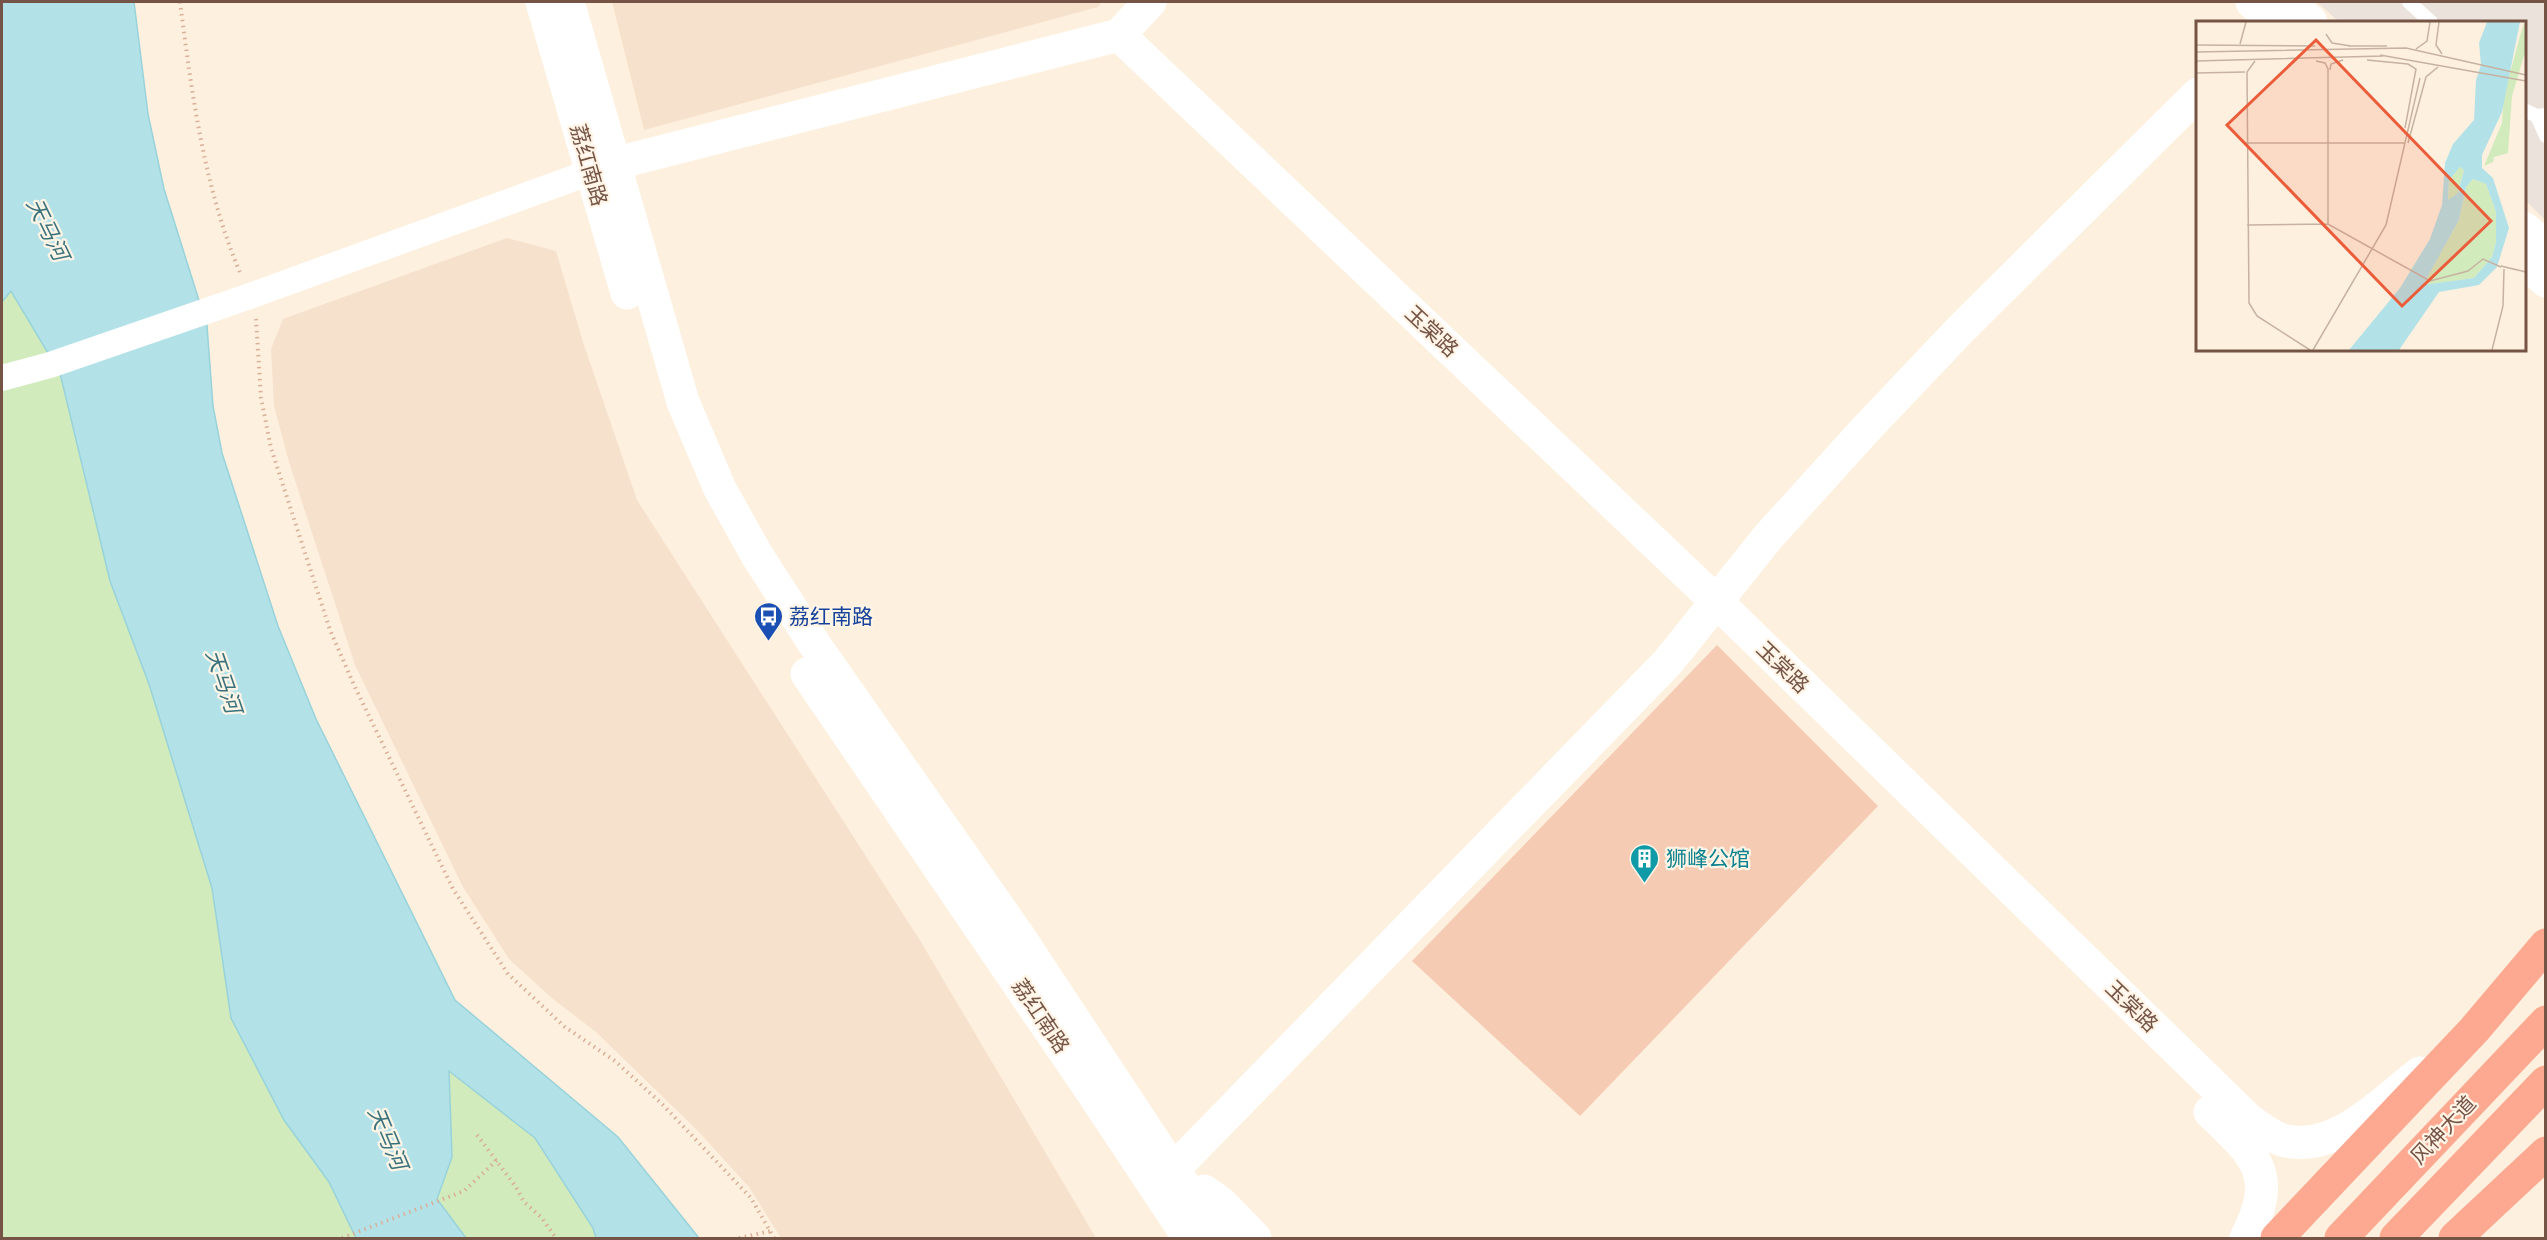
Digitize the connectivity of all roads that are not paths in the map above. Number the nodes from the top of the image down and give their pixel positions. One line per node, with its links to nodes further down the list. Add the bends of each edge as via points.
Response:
1 (542, 2): 12 (street, 荔红南路)
2 (568, 2): 12 (street, 荔红南路)
3 (1150, 2): 8 (street)
4 (2409, 2): 7 (lane)
5 (2274, 12): 6 (street)
6 (2307, 21)
7 (2430, 21)
8 (1109, 37): 12 (street); 18 (street, 玉棠路)
9 (2196, 96): 18 (street, via 1873,421 1768,537)
10 (2536, 114): 11 (lane)
11 (2546, 136)
12 (602, 168): 17 (street, via 250,296); 27 (street, 荔红南路, via 703,454 740,526 828,664 1020,938)
13 (2526, 230): 14 (street)
14 (2546, 248)
15 (2526, 263): 16 (street)
16 (2546, 281)
17 (2, 378)
18 (1710, 610): 21 (street, 玉棠路, via 2249,1120 2270,1135 2286,1142 2314,1142 2333,1136 2357,1122); 27 (street, via 1668,662); 32 (street, 玉棠路, via 2249,1151 2262,1174 2262,1187)
19 (2542, 950): 21 (highway)
20 (2546, 1022): 34 (highway, 风神大道)
21 (2474, 1030): 33 (highway)
22 (2546, 1082): 24 (highway, 风神大道)
23 (2546, 1092): 24 (highway)
24 (2516, 1113): 35 (highway, 风神大道)
25 (2546, 1153): 26 (highway)
26 (2521, 1176): 36 (highway); 37 (street, via 2491,1217)
27 (1164, 1179): 28 (street); 29 (street); 30 (street); 31 (street, via 1221,1203)
28 (1170, 1239)
29 (1189, 1239)
30 (1222, 1239)
31 (1255, 1239)
32 (2246, 1239)
33 (2277, 1239)
34 (2341, 1239)
35 (2396, 1239)
36 (2455, 1239)
37 (2481, 1239)

